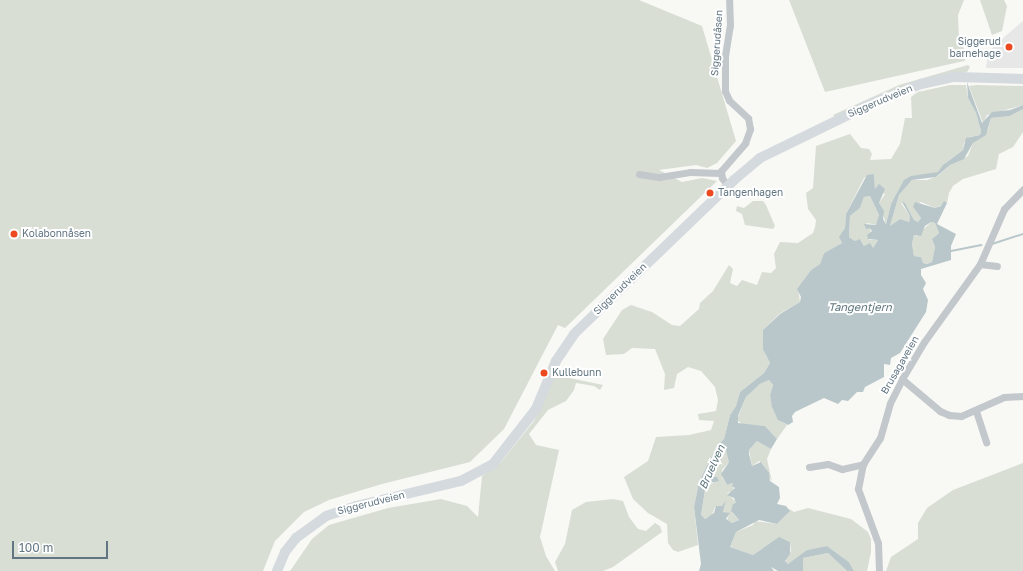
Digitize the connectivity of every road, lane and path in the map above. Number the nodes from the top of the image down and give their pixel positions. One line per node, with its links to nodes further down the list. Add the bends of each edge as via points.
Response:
1 (728, 0): 3 (street, Siggerudåsen, via 730,25 725,56 725,91 729,100 748,118 750,129 745,143)
2 (1023, 78): 5 (main road, Siggerudveien, via 949,78 900,91 773,150 746,169)
3 (721, 173): 4 (street, via 686,172 659,177); 5 (street)
4 (639, 174)
5 (728, 186): 15 (main road, Siggerudveien, via 574,334 558,357 536,409 493,464 461,481 356,506 326,516 296,538 285,552)
6 (1023, 188): 7 (street, Brusagaveien, via 1004,210)
7 (980, 264): 8 (street); 9 (street, Brusagaveien, via 924,342)
8 (997, 266)
9 (902, 379): 11 (street, via 940,411 949,415 961,416); 13 (street, Brusagaveien, via 890,403 880,438)
10 (1023, 396): 11 (street, via 1004,397)
11 (976, 411): 12 (street)
12 (986, 442)
13 (863, 464): 14 (street, via 842,469 828,464); 16 (street, Brusagaveien, via 858,489 878,543)
14 (809, 467)
15 (277, 571)
16 (879, 571)

